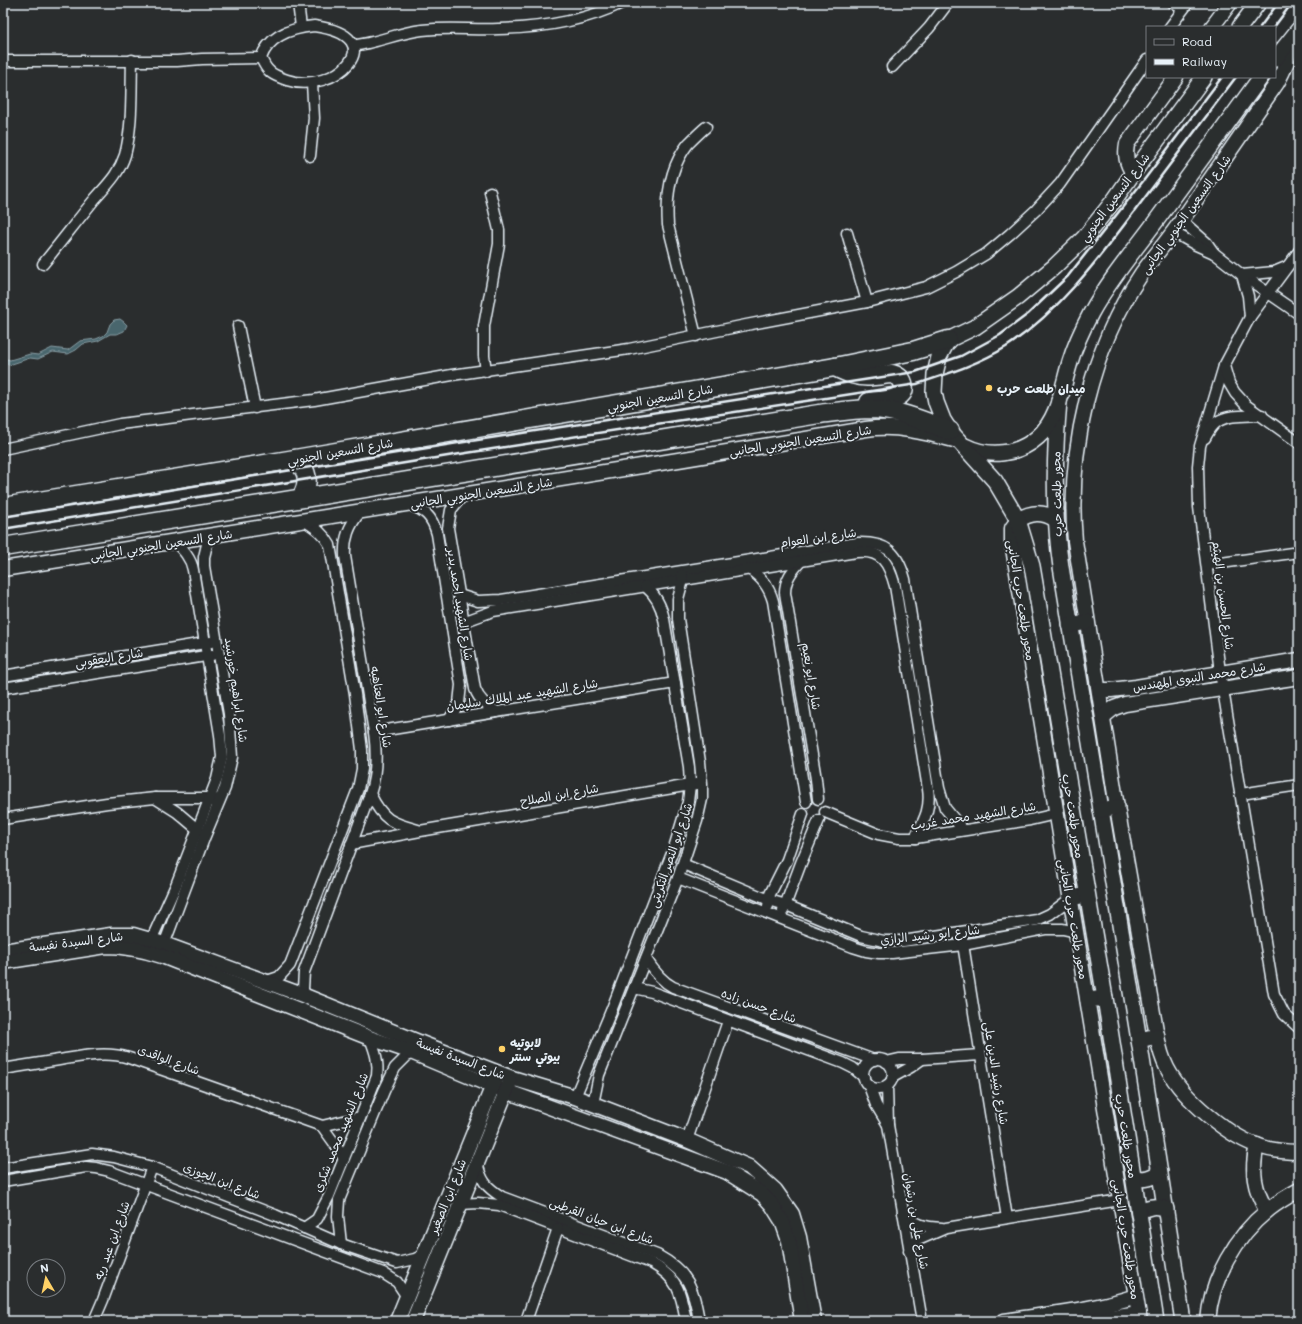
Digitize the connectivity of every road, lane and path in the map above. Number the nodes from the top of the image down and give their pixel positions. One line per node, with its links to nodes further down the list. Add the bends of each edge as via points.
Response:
1 (298, 3): 11 (street)
2 (622, 3): 13 (street, via 599,12 550,24 524,28 421,30)
3 (948, 3): 19 (street, via 929,28)
4 (1173, 3): 7 (street)
5 (1230, 3): 9 (street)
6 (1258, 3): 10 (main road)
7 (1185, 6): 8 (street)
8 (1171, 26)
9 (1213, 26)
10 (1241, 26)
11 (301, 27): 13 (street, via 314,26 339,32 348,37); 14 (street, via 273,39 263,50)
12 (1298, 32): 15 (main road); 28 (street, شارع التسعين الجنوبي الجانبى, via 1277,84)
13 (354, 46): 23 (street, via 352,60 342,70)
14 (260, 58): 16 (street); 23 (street, via 264,67 276,77 292,82)
15 (1276, 58)
16 (132, 60): 17 (street); 31 (street, via 128,139 124,156 107,186)
17 (3, 61)
18 (1146, 61): 35 (street, via 1060,184 1010,234 986,254 926,287)
19 (892, 67)
20 (1175, 78): 26 (street, via 1127,144 1126,160)
21 (1203, 78): 26 (main road, شارع التسعين الجنوبي)
22 (1260, 78): 44 (main road, via 1128,258 1092,312 1075,346)
23 (312, 83): 25 (street, via 314,118)
24 (706, 126): 39 (street, via 688,144 680,157 670,185 667,212)
25 (310, 156)
26 (1133, 172): 40 (main road, شارع التسعين الجنوبي, via 1099,220 1054,267 987,319)
27 (490, 192): 43 (street, via 499,230 484,326)
28 (1177, 226): 33 (street, via 1196,246 1214,253); 73 (street, شارع التسعين الجنوبي الجانبى, via 1126,300 1098,363 1086,400 1080,428 1072,514)
29 (847, 233): 35 (street)
30 (1299, 251): 32 (street, شارع الحسن بن الهيثم)
31 (43, 264)
32 (1286, 267): 33 (street, via 1274,272); 34 (street, شارع الحسن بن الهيثم)
33 (1242, 275): 34 (street); 37 (street)
34 (1269, 293): 36 (street); 37 (street, شارع الحسن بن الهيثم)
35 (868, 302): 39 (street)
36 (1299, 314)
37 (1250, 317): 41 (street, شارع الحسن بن الهيثم)
38 (238, 326): 45 (street)
39 (696, 336): 43 (street)
40 (948, 340): 42 (highway, شارع التسعين الجنوبي, via 907,353); 48 (main road, محور طلعت حرب, via 937,366 934,383 939,411)
41 (1224, 366): 47 (street, via 1235,393 1246,405); 50 (street, شارع الحسن بن الهيثم)
42 (835, 367): 46 (highway, via 843,372 861,376 891,374 898,376 903,383 904,390 899,397 869,402); 52 (highway, شارع التسعين الجنوبي)
43 (486, 371): 45 (street)
44 (1059, 401): 48 (main road, via 1045,430 1031,442 1014,451 996,454 977,451); 58 (main road, محور طلعت حرب, via 1054,464)
45 (255, 408): 51 (street, via 120,424)
46 (854, 410): 48 (highway, via 872,409 905,414); 54 (highway)
47 (1262, 416): 49 (street); 50 (street, via 1239,416 1218,421)
48 (957, 439): 53 (street, شارع التسعين الجنوبي الجانبى, via 903,428 872,428); 59 (main road, محور طلعت حرب, via 995,481)
49 (1299, 443)
50 (1200, 446): 66 (street, شارع الحسن بن الهيثم, via 1199,507)
51 (3, 449)
52 (295, 459): 54 (highway, via 306,473 306,490); 56 (highway, شارع التسعين الجنوبي)
53 (463, 495): 55 (street, شارع التسعين الجنوبي الجانبى); 71 (street, شارع الشهيد احمد بدير, via 451,510 448,528)
54 (301, 498): 63 (highway)
55 (406, 504): 57 (street, شارع التسعين الجنوبي الجانبى); 90 (street, شارع الشهيد احمد بدير, via 418,508 427,515 434,524 437,534 462,685 459,703)
56 (3, 507)
57 (360, 512): 60 (street, شارع التسعين الجنوبي الجانبى); 91 (street, شارع ابو العتاهيه, via 349,528 344,556)
58 (1056, 519): 59 (main road, via 1041,513 1033,513); 74 (main road, محور طلعت حرب, via 1060,567)
59 (1018, 520): 108 (street, محور طلعت حرب الجانبى, via 1012,528 1012,542); 118 (main road, محور طلعت حرب, via 1038,593)
60 (305, 521): 61 (street, شارع التسعين الجنوبي الجانبى); 131 (street, شارع ابو العتاهيه, via 316,528 330,546 355,694 363,759 358,789 290,965 279,977)
61 (209, 536): 62 (street, شارع التسعين الجنوبي الجانبى); 75 (street, شارع ابراهيم خورشيد, via 204,566)
62 (175, 542): 68 (street, شارع التسعين الجنوبي الجانبى); 76 (street, شارع ابراهيم خورشيد, via 192,562)
63 (3, 547)
64 (1299, 552): 66 (street)
65 (801, 561): 67 (street, شارع ابن العوام); 77 (street, شارع ابن العوام, via 864,551 880,556 891,570); 101 (street, شارع ابو نعيم, via 790,573 785,593)
66 (1207, 565): 81 (street, شارع الحسن بن الهيثم)
67 (750, 569): 69 (street, شارع ابن العوام); 103 (street, via 771,592)
68 (3, 570)
69 (683, 576): 70 (street, شارع ابن العوام); 71 (street, شارع ابن العوام, via 492,601 478,601); 77 (street, شارع ابن العوام, via 857,543 881,545 893,553 905,579); 94 (street, شارع ابو النصر التكريتى, via 678,599 678,619)
70 (645, 586): 72 (street, شارع ابن العوام, via 493,611); 84 (street, شارع ابو النصر التكريتى, via 656,598 662,612)
71 (459, 595): 72 (street, شارع الشهيد احمد بدير)
72 (463, 622): 88 (street, شارع الشهيد احمد بدير, via 475,689 480,699)
73 (1087, 622): 74 (main road); 87 (street)
74 (1070, 625): 105 (main road, محور طلعت حرب)
75 (217, 641): 76 (street, شارع اليعقوبى); 78 (street, شارع ابراهيم خورشيد)
76 (205, 643): 79 (street, شارع ابراهيم خورشيد); 82 (street, شارع اليعقوبى)
77 (911, 651): 111 (street, شارع ابن العوام, via 942,799 951,817); 114 (street, شارع ابن العوام, via 929,802 926,816)
78 (219, 654): 79 (street, شارع اليعقوبى); 93 (street, شارع ابراهيم خورشيد, via 229,714)
79 (207, 655): 85 (street, شارع اليعقوبى); 92 (street, شارع ابراهيم خورشيد)
80 (1299, 660): 81 (street, شارع محمد النبوى المهندس)
81 (1220, 672): 86 (street, شارع الحسن بن الهيثم); 87 (street, شارع محمد النبوى المهندس, via 1130,688)
82 (3, 676)
83 (1299, 677): 86 (street, شارع محمد النبوى المهندس)
84 (675, 683): 88 (street, شارع الشهيد عبد الملاك سليمان); 95 (street, شارع ابو النصر التكريتى, via 687,750)
85 (3, 688)
86 (1224, 689): 89 (street, شارع محمد النبوى المهندس, via 1125,704 1114,708); 98 (street, شارع الحسن بن الهيثم)
87 (1098, 690): 89 (street)
88 (497, 712): 90 (street, شارع الشهيد عبد الملاك سليمان)
89 (1103, 718): 104 (street)
90 (449, 720): 91 (street, شارع الشهيد عبد الملاك سليمان)
91 (374, 732): 97 (street, شارع ابو العتاهيه, via 376,760)
92 (222, 757): 93 (street); 100 (street, شارع ابراهيم خورشيد)
93 (232, 757): 102 (street, شارع ابراهيم خورشيد)
94 (702, 783): 95 (street, شارع ابن الصلاح); 116 (street, شارع ابو النصر التكريتى, via 700,812)
95 (690, 785): 112 (street, شارع ابن الصلاح); 155 (street, شارع ابو النصر التكريتى, via 685,813 674,848)
96 (1299, 785): 98 (street)
97 (370, 794): 112 (street, شارع ابن الصلاح, via 376,806 388,819); 115 (street, شارع ابو العتاهيه)
98 (1241, 794): 137 (street, شارع الحسن بن الهيثم, via 1274,994 1284,1014)
99 (154, 798): 100 (street); 109 (street); 113 (street, via 177,812)
100 (210, 798): 102 (street); 113 (street, شارع ابراهيم خورشيد)
101 (818, 799): 103 (street); 106 (street, via 824,804)
102 (220, 800): 113 (street, شارع ابراهيم خورشيد)
103 (806, 802): 107 (street, via 802,808)
104 (1117, 808): 105 (main road); 138 (street)
105 (1101, 810): 140 (main road, محور طلعت حرب)
106 (825, 812): 110 (street); 114 (street, شارع الشهيد محمد غريب, via 878,834)
107 (803, 814): 110 (street, via 809,821); 120 (street, via 787,860 770,894)
108 (1056, 814): 111 (street, شارع الشهيد محمد غريب); 119 (street, محور طلعت حرب الجانبى)
109 (3, 819)
110 (819, 820): 121 (street)
111 (963, 830): 114 (street, شارع الشهيد محمد غريب)
112 (420, 831): 115 (street, شارع ابن الصلاح)
113 (202, 833): 127 (street, شارع ابراهيم خورشيد)
114 (915, 838)
115 (351, 844): 133 (street, شارع ابو العتاهيه, via 304,972)
116 (683, 864): 117 (street, شارع ابو النصر التكريتى); 120 (street, شارع ابو رشيد الرازي)
117 (678, 878): 122 (street, شارع ابو رشيد الرازي); 129 (street, شارع ابو النصر التكريتى)
118 (1087, 895): 119 (main road); 134 (main road, محور طلعت حرب)
119 (1071, 898): 124 (street, شارع ابو رشيد الرازي, via 1050,914 1037,920); 125 (street, محور طلعت حرب الجانبى)
120 (770, 900): 121 (street, شارع ابو رشيد الرازي); 122 (street)
121 (786, 905): 123 (street); 124 (street, شارع ابو رشيد الرازي, via 875,940 903,941)
122 (767, 913): 123 (street, شارع ابو رشيد الرازي)
123 (781, 918): 126 (street, شارع ابو رشيد الرازي, via 866,951 878,953)
124 (961, 932): 126 (street, شارع رشيد الدين على)
125 (1076, 932): 126 (street, شارع ابو رشيد الرازي, via 1045,929); 135 (street, محور طلعت حرب الجانبى)
126 (964, 945): 142 (street, شارع رشيد الدين على)
127 (155, 948): 128 (street, شارع السيدة نفيسة, via 133,935 118,934); 130 (street, شارع السيدة نفيسة, via 106,946); 131 (street, شارع السيدة نفيسة); 139 (street, شارع السيدة نفيسة)
128 (3, 951)
129 (646, 959): 132 (street, شارع ابو النصر التكريتى); 144 (street, شارع حسن زاده, via 660,978 673,987)
130 (3, 962)
131 (267, 981): 133 (street, شارع السيدة نفيسة)
132 (634, 988): 136 (street, via 652,992); 156 (street, شارع ابو النصر التكريتى, via 599,1075)
133 (305, 996): 147 (street, شارع السيدة نفيسة)
134 (1105, 998): 135 (main road); 168 (main road, محور طلعت حرب)
135 (1088, 1000): 174 (street, محور طلعت حرب الجانبى)
136 (728, 1021): 149 (street, via 843,1063 854,1068); 160 (street)
137 (1299, 1028)
138 (1156, 1036): 140 (main road); 161 (street, via 1167,1069 1185,1093 1236,1136)
139 (370, 1038): 141 (street, شارع السيدة نفيسة); 151 (street, شارع الشهيد محمد شكرى, via 378,1062)
140 (1139, 1040): 167 (main road, محور طلعت حرب)
141 (411, 1052): 152 (street, شارع السيدة نفيسة); 153 (street, شارع الشهيد محمد شكرى, via 395,1068)
142 (980, 1055): 143 (street); 181 (street, شارع رشيد الدين على)
143 (922, 1059): 145 (street); 150 (street, via 893,1077)
144 (874, 1060): 145 (street); 149 (street, via 865,1067 863,1074)
145 (886, 1062): 150 (street, via 891,1067 893,1075)
146 (3, 1069): 159 (street, شارع الواقدى, via 89,1055 117,1055)
147 (498, 1072): 148 (street, شارع السيدة نفيسة); 152 (street, شارع ابن الصغير)
148 (512, 1078): 154 (street, شارع ابن الصغير); 155 (street, شارع السيدة نفيسة)
149 (867, 1081): 150 (street, via 878,1089); 158 (street, شارع على بن رشوان)
150 (890, 1082): 158 (street, شارع على بن رشوان)
151 (373, 1086): 153 (street); 157 (street, شارع الشهيد محمد شكرى)
152 (492, 1086): 154 (street, شارع السيدة نفيسة); 187 (street, شارع ابن الصغير)
153 (384, 1091): 173 (street, شارع الشهيد محمد شكرى)
154 (506, 1091): 164 (street, شارع ابن الصغير); 198 (street, شارع السيدة نفيسة, via 727,1172 762,1194 782,1221 790,1241)
155 (575, 1097): 156 (street, شارع السيدة نفيسة)
156 (593, 1104): 160 (street, شارع السيدة نفيسة)
157 (360, 1117): 159 (street); 163 (street, شارع الشهيد محمد شكرى)
158 (888, 1125): 180 (street, شارع على بن رشوان)
159 (322, 1126): 163 (street)
160 (687, 1140): 199 (street, شارع السيدة نفيسة, via 749,1167 776,1190 787,1204 799,1236)
161 (1257, 1145): 162 (street); 178 (street, via 1254,1179)
162 (1299, 1152)
163 (344, 1159): 172 (street, شارع الشهيد محمد شكرى)
164 (477, 1162): 175 (street, شارع ابن حيان القرطبى, via 483,1182); 176 (street, شارع ابن الصغير)
165 (3, 1168): 166 (street, شارع ابن الجوزى, via 92,1154 114,1157)
166 (152, 1168): 170 (street, شارع ابن عبد ربه); 182 (street, شارع ابن الجوزى)
167 (1160, 1172): 168 (main road, via 1150,1178); 177 (main road, محور طلعت حرب)
168 (1134, 1178): 179 (main road, محور طلعت حرب)
169 (3, 1181): 170 (street, via 86,1167)
170 (146, 1185): 189 (street, via 383,1273 397,1282); 192 (street, شارع ابن عبد ربه)
171 (1299, 1190): 178 (street)
172 (329, 1196): 173 (street); 182 (street, شارع الشهيد محمد شكرى, via 317,1219)
173 (339, 1200): 185 (street, شارع الشهيد محمد شكرى)
174 (1120, 1200): 181 (street); 188 (street, محور طلعت حرب الجانبى)
175 (500, 1201): 176 (street, شارع ابن حيان القرطبى); 183 (street, شارع ابن حيان القرطبى); 197 (street, شارع ابن حيان القرطبى, via 669,1261 694,1292)
176 (460, 1204): 194 (street, شارع ابن الصغير)
177 (1166, 1209): 179 (main road, via 1155,1206); 204 (main road, محور طلعت حرب)
178 (1267, 1211): 205 (street, via 1247,1231 1225,1265 1218,1280)
179 (1139, 1212): 203 (main road, محور طلعت حرب)
180 (903, 1213): 184 (street, via 917,1224); 186 (street, شارع على بن رشوان)
181 (1007, 1218): 184 (street)
182 (304, 1228): 185 (street, شارع ابن الجوزى)
183 (558, 1228): 195 (street); 196 (street, شارع ابن حيان القرطبى, via 662,1269 676,1284)
184 (946, 1228): 186 (street, via 918,1240)
185 (341, 1244): 187 (street, شارع ابن الجوزى, via 398,1263)
186 (909, 1250): 200 (street, شارع على بن رشوان)
187 (423, 1255): 189 (street, شارع ابن الصغير)
188 (1136, 1296): 190 (street, محور طلعت حرب الجانبى); 191 (street, via 1096,1307)
189 (407, 1297): 193 (street, شارع ابن الصغير)
190 (1139, 1317): 202 (street)
191 (1021, 1320): 201 (street)
192 (94, 1321)
193 (397, 1321)
194 (413, 1321)
195 (526, 1321)
196 (686, 1321)
197 (699, 1321)
198 (802, 1321)
199 (814, 1321)
200 (922, 1321)
201 (1004, 1321)
202 (1082, 1321)
203 (1156, 1321)
204 (1183, 1321)
205 (1208, 1321)

